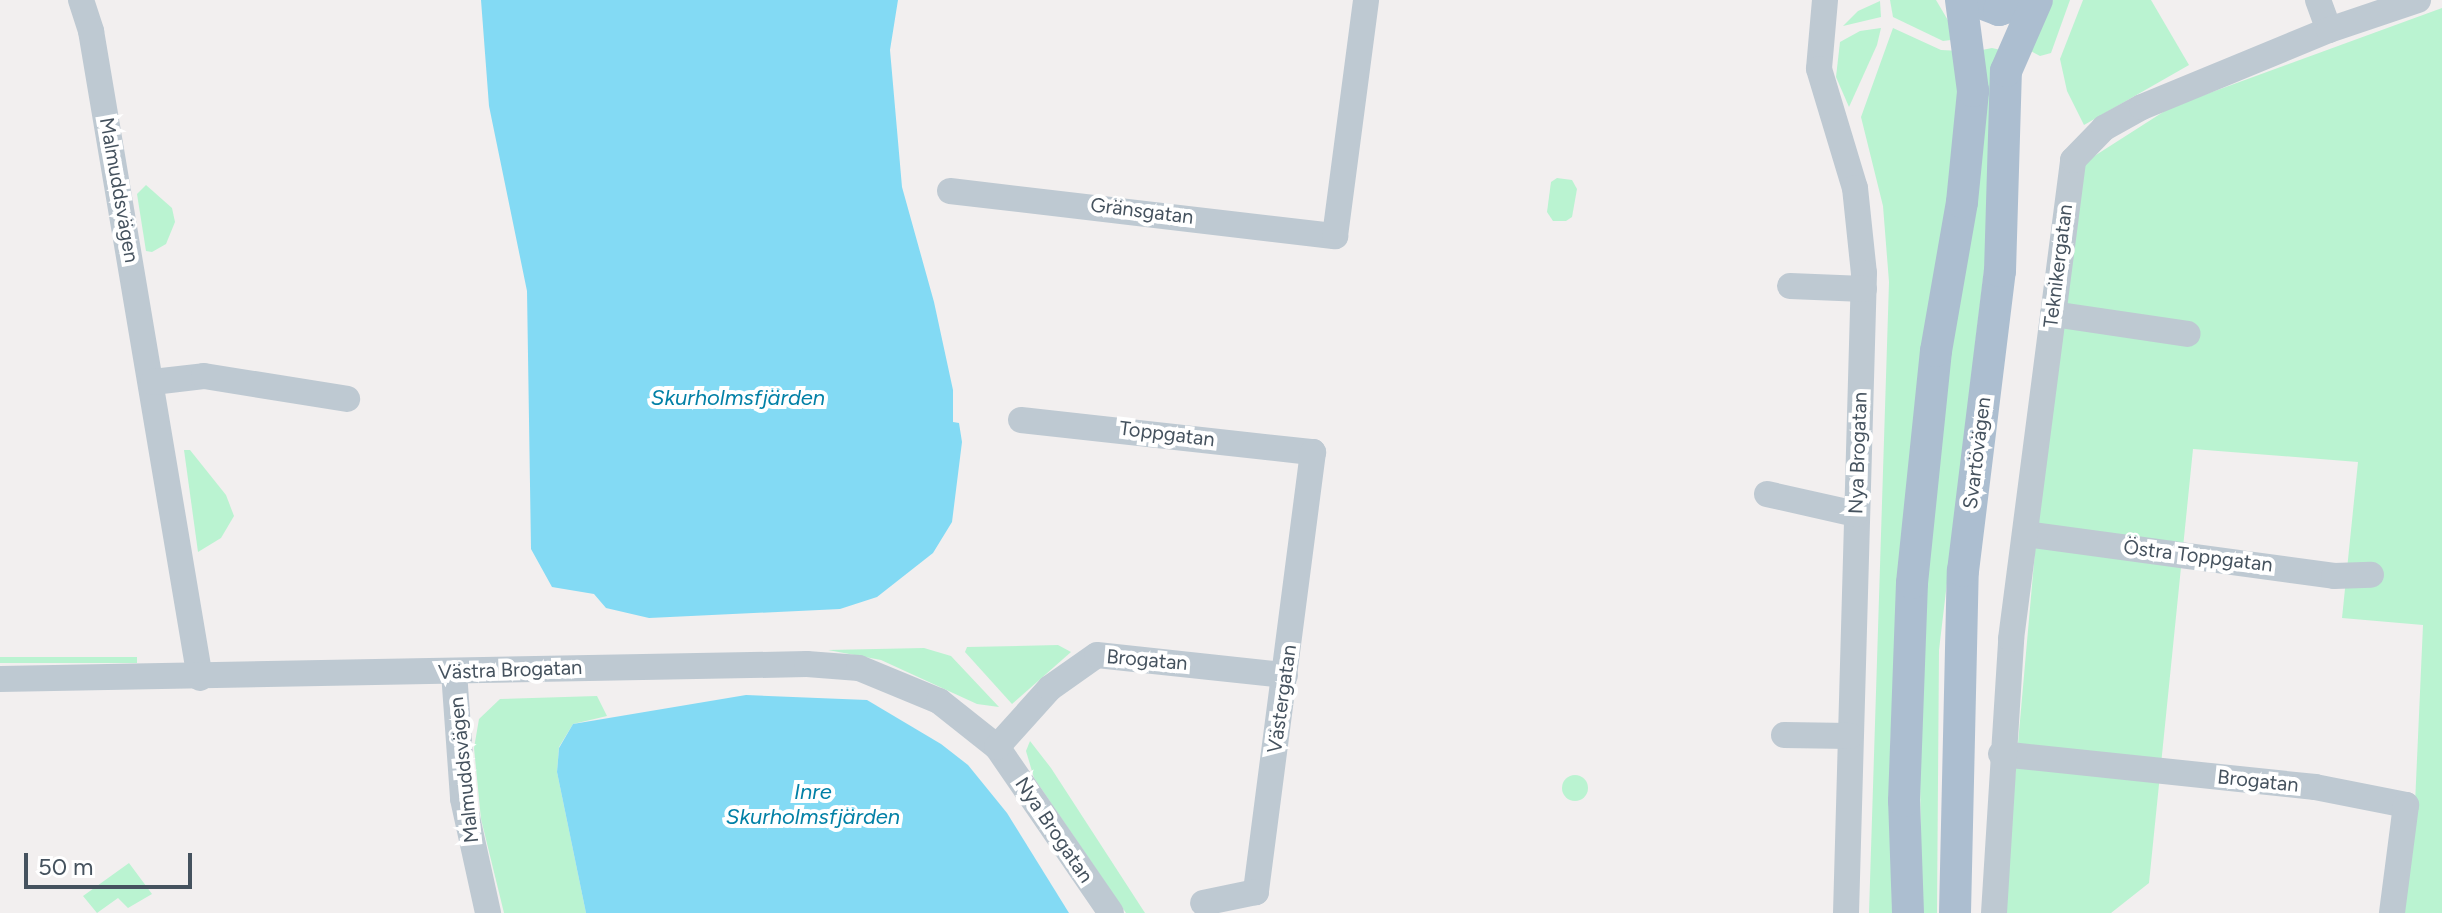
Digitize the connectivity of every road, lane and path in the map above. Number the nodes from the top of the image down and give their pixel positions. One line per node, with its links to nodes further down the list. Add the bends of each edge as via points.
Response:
1 (81, 0): 15 (street, Malmuddsvägen, via 91,31)
2 (1366, 0): 10 (street, Gränsgatan, via 1335,236)
3 (1825, 0): 12 (street, Nya Brogatan, via 1819,69 1855,188)
4 (1961, 0): 35 (main road, via 1973,91 1962,202 1936,351 1912,583 1904,801)
5 (1973, 0): 6 (main road, via 1999,10)
6 (2035, 0): 36 (main road, Svartövägen, via 2006,71 2000,271 1963,571)
7 (2318, 0): 9 (street)
8 (2418, 0): 9 (street, Teknikergatan)
9 (2329, 30): 13 (street, Teknikergatan, via 2142,107 2086,143 2068,178)
10 (950, 191)
11 (1790, 286): 12 (street)
12 (1864, 289): 20 (street, Nya Brogatan)
13 (2053, 314): 14 (street); 21 (street, Teknikergatan)
14 (2188, 334)
15 (153, 382): 16 (street, via 204,376); 25 (street, Malmuddsvägen)
16 (347, 399)
17 (1021, 420): 18 (street, Toppgatan)
18 (1313, 452): 24 (street, Västergatan)
19 (1767, 494): 20 (street)
20 (1856, 514): 28 (street, Nya Brogatan)
21 (2025, 534): 22 (street, Östra Toppgatan, via 2334,576); 30 (street, Teknikergatan)
22 (2371, 575)
23 (454, 672): 25 (street, Västra Brogatan); 29 (street, Västra Brogatan, via 846,666 939,701); 32 (street, Malmuddsvägen, via 465,811)
24 (1285, 675): 29 (street, Brogatan, via 1097,655 1050,688); 31 (street, Västergatan, via 1256,892)
25 (200, 678): 26 (street, Västra Brogatan)
26 (0, 679)
27 (1784, 735): 28 (street)
28 (1850, 736): 34 (street, Nya Brogatan)
29 (997, 747): 33 (street, Nya Brogatan)
30 (2001, 754): 37 (street, Teknikergatan); 38 (street, Brogatan, via 2315,787 2406,805)
31 (1203, 903)
32 (488, 913)
33 (1111, 913)
34 (1846, 913)
35 (1908, 913)
36 (1955, 913)
37 (1994, 913)
38 (2392, 913)

